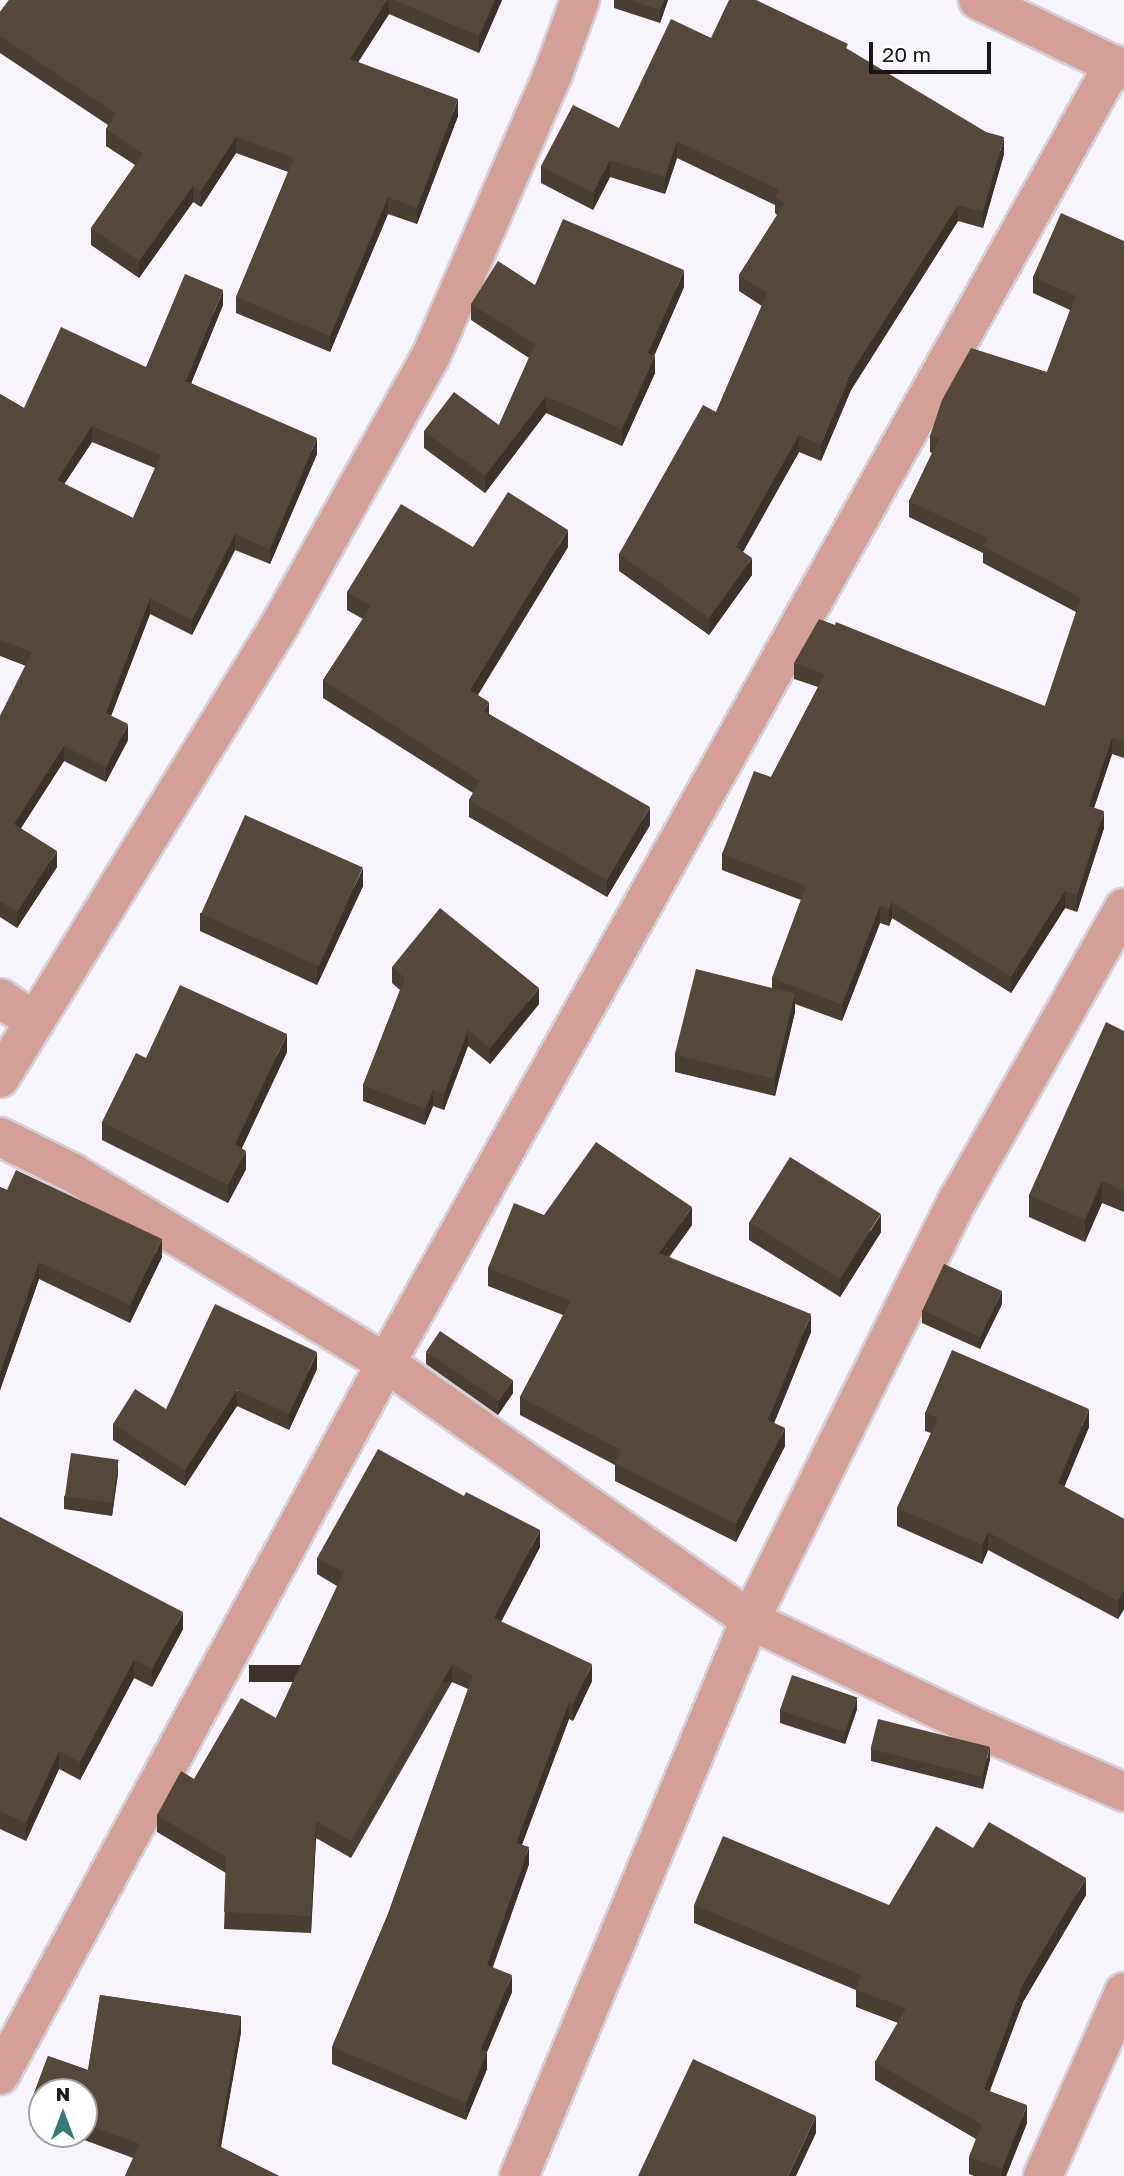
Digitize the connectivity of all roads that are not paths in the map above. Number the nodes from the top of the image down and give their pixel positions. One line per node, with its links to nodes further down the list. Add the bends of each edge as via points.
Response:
1 (580, 0): 6 (street, via 553,74 430,358 281,623)
2 (978, 0): 3 (street)
3 (1119, 67): 9 (street)
4 (1124, 908): 10 (street, via 958,1200)
5 (0, 998): 6 (street)
6 (35, 1022): 7 (street)
7 (0, 1078)
8 (0, 1137): 9 (street, via 73,1173)
9 (386, 1363): 10 (street); 13 (street)
10 (750, 1620): 11 (street); 14 (street)
11 (1124, 1792)
12 (1124, 1992): 15 (street)
13 (0, 2075)
14 (519, 2176)
15 (1043, 2176)

